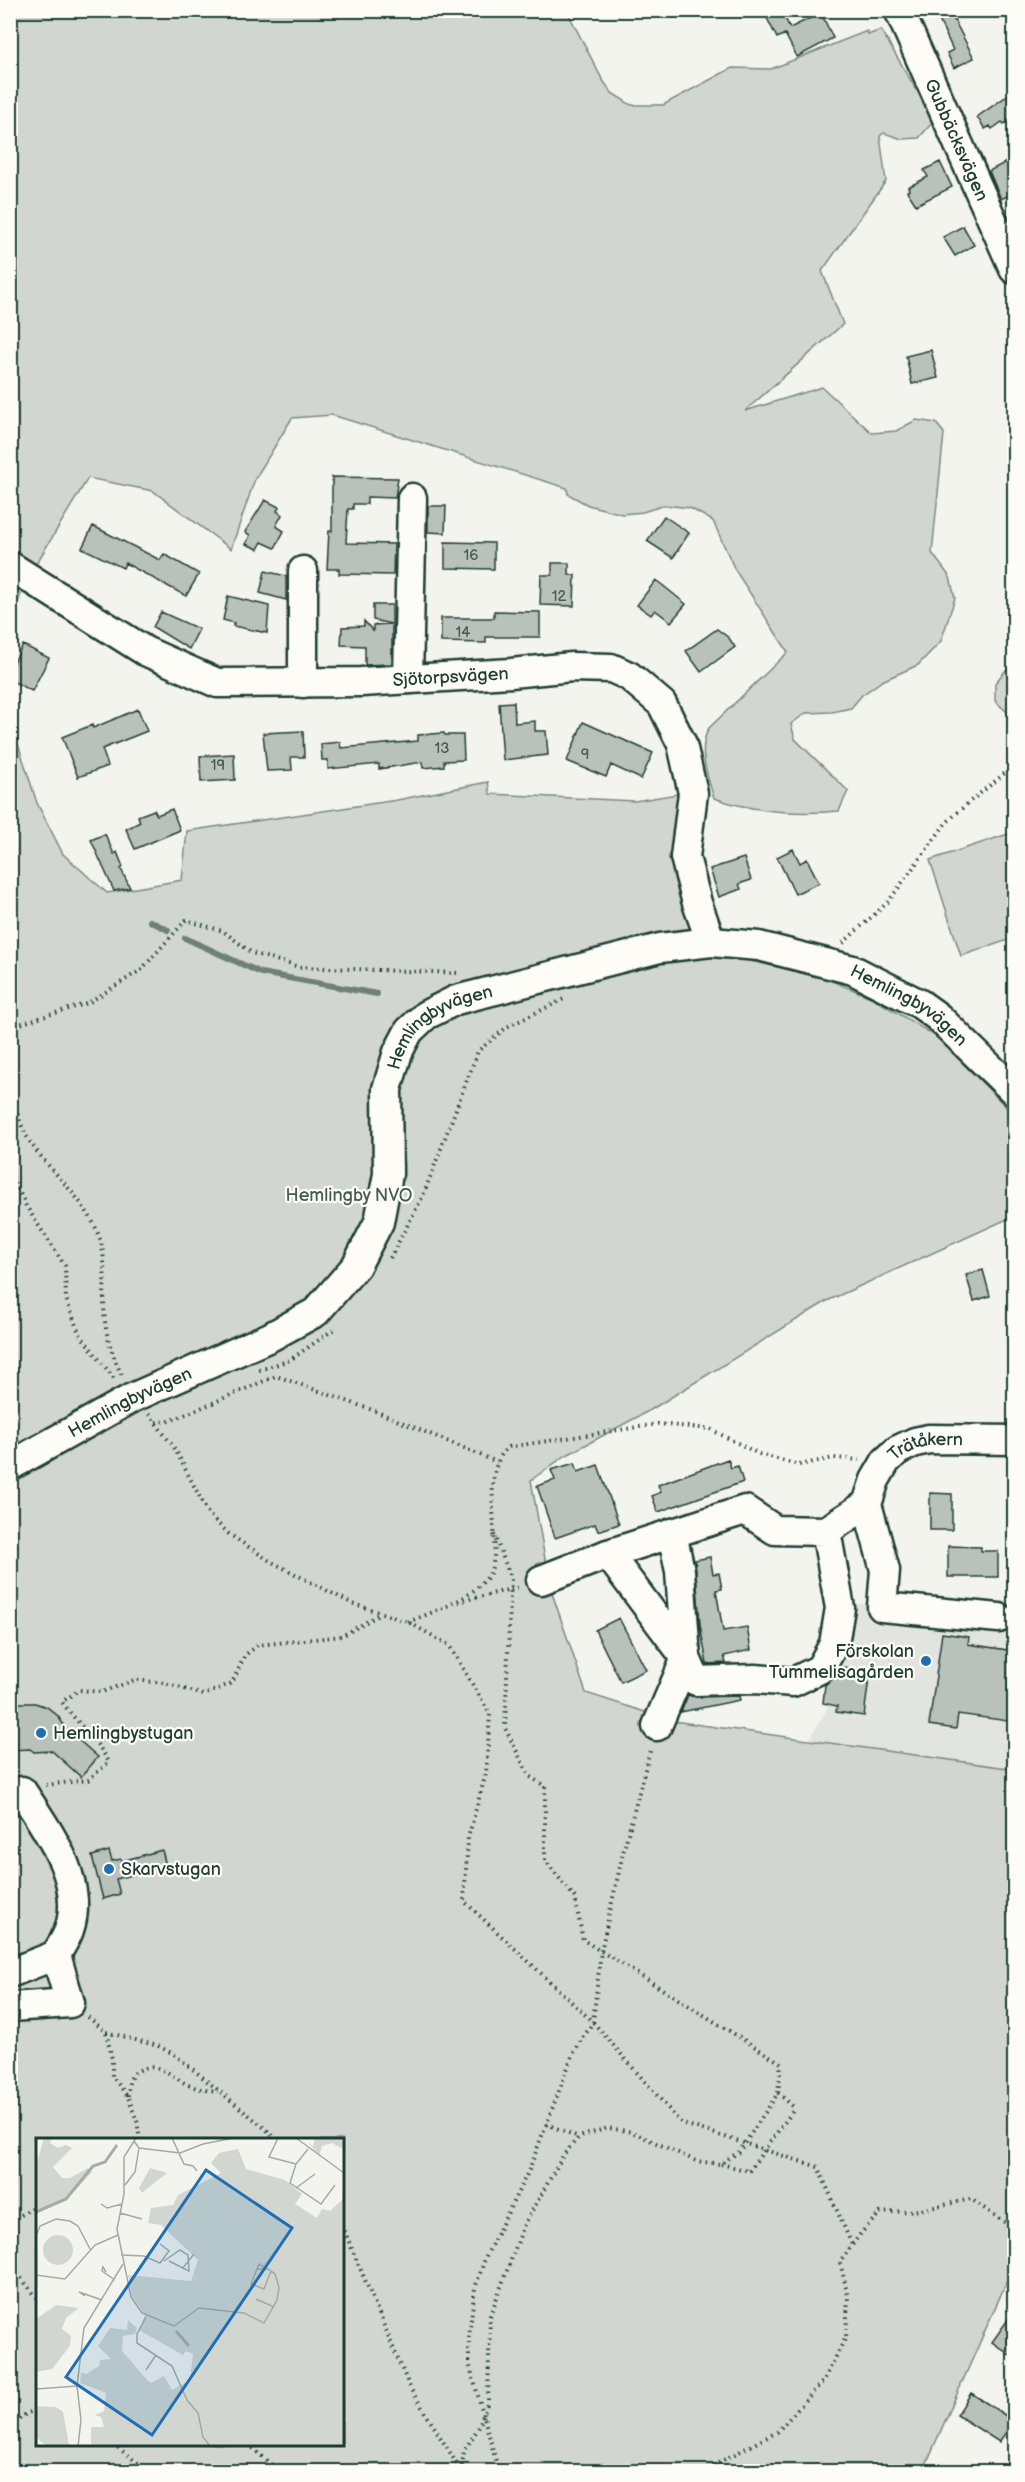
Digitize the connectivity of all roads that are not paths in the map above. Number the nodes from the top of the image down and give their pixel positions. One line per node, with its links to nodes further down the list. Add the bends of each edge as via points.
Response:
1 (899, 10): 2 (street, Gubbäcksvägen)
2 (1014, 269)
3 (412, 498): 6 (street)
4 (10, 566): 7 (street, Sjötorpsvägen, via 145,651 217,683)
5 (303, 571): 7 (street)
6 (408, 679): 7 (street, Sjötorpsvägen); 8 (street, Sjötorpsvägen, via 572,667 611,668 646,689 673,723 688,765 693,793 685,857)
7 (303, 683)
8 (711, 942): 9 (street, Hemlingbyvägen, via 759,946 853,970 938,1017); 11 (street, Hemlingbyvägen, via 660,948 541,978 456,1000 426,1015 410,1031 398,1053 387,1089 388,1174 379,1222 356,1266 316,1312 145,1406)
9 (1014, 1091)
10 (1014, 1440): 12 (street, Trätåkern, via 915,1442 886,1461)
11 (10, 1467)
12 (867, 1504): 13 (street); 17 (street, via 885,1570 882,1607)
13 (826, 1531): 14 (street, via 776,1530 745,1510); 18 (street, via 840,1608 834,1644 820,1669 793,1682 696,1681)
14 (672, 1533): 15 (street); 18 (street, via 680,1571)
15 (608, 1554): 16 (street); 18 (street)
16 (541, 1580)
17 (999, 1618)
18 (686, 1658): 19 (street)
19 (657, 1726)
20 (16, 1792): 21 (street, via 50,1835 66,1868 73,1900 69,1929)
21 (56, 1955): 22 (street); 23 (street, via 70,2002)
22 (10, 1973)
23 (10, 2007)

